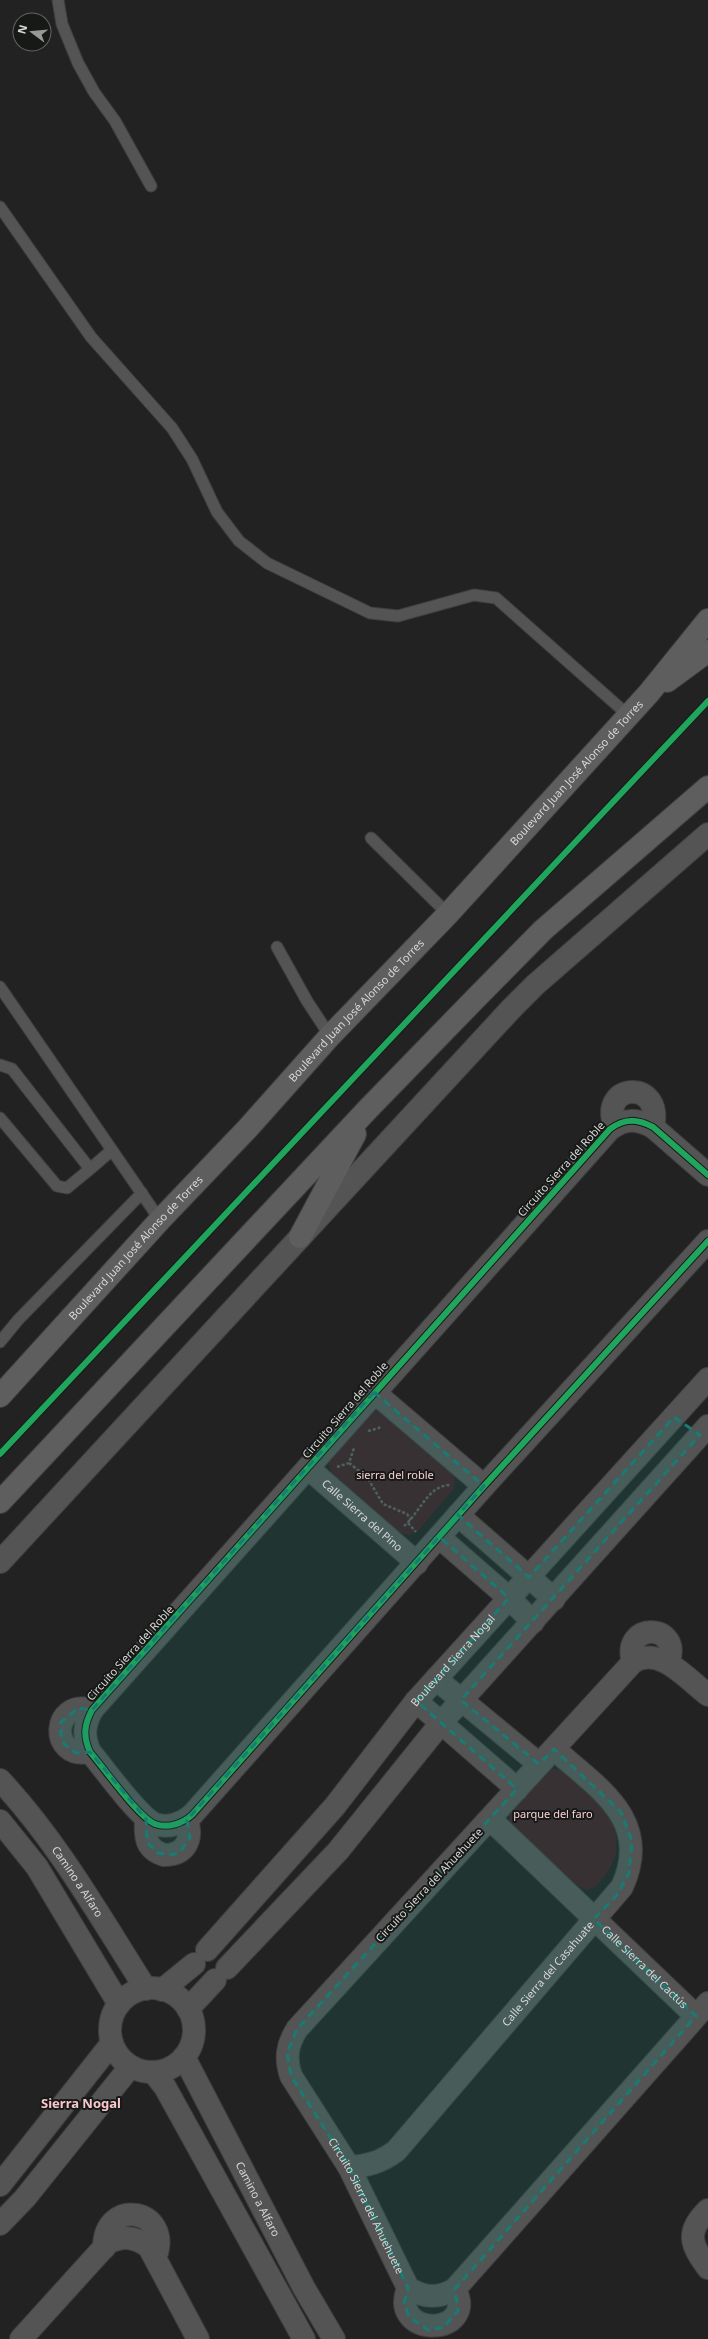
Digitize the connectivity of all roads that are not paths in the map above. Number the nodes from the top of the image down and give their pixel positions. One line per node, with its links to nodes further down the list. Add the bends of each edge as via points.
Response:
1 (58, 0): 2 (lane, via 62,24 78,63 94,92 115,121)
2 (151, 186)
3 (0, 207): 7 (lane, via 91,337 172,428 192,459 218,512 239,541 267,564 370,613 398,616 474,595 496,598)
4 (708, 620): 6 (main road, Boulevard Juan José Alonso de Torres)
5 (708, 651): 6 (main road)
6 (649, 693): 7 (main road, Boulevard Juan José Alonso de Torres)
7 (628, 715): 11 (main road, Boulevard Juan José Alonso de Torres)
8 (708, 787): 16 (main road, via 543,930)
9 (708, 834): 23 (street, via 535,985)
10 (371, 838): 11 (lane)
11 (448, 914): 14 (main road, Boulevard Juan José Alonso de Torres)
12 (277, 947): 14 (lane)
13 (0, 987): 18 (lane)
14 (330, 1036): 22 (main road, Boulevard Juan José Alonso de Torres, via 248,1128)
15 (0, 1065): 19 (lane, via 12,1069)
16 (368, 1109): 23 (main road); 33 (main road)
17 (0, 1118): 19 (lane, via 57,1186 67,1188)
18 (112, 1150): 19 (lane); 21 (lane)
19 (90, 1169)
20 (708, 1175): 26 (street, Circuito Sierra del Roble, via 653,1127 632,1119 615,1126)
21 (142, 1193): 22 (lane); 25 (lane, via 18,1320)
22 (160, 1220): 28 (main road, Boulevard Juan José Alonso de Torres)
23 (300, 1237): 36 (street)
24 (708, 1241): 32 (street)
25 (0, 1342)
26 (374, 1392): 31 (street, Circuito Sierra del Roble); 32 (street)
27 (704, 1393): 29 (street, Boulevard Sierra Nogal)
28 (0, 1396)
29 (674, 1417): 30 (street); 38 (street, Boulevard Sierra Nogal)
30 (705, 1435): 40 (street)
31 (308, 1468): 37 (street, Calle Sierra del Pino); 50 (street, Circuito Sierra del Roble, via 92,1710 86,1720 85,1742 90,1752)
32 (484, 1486): 34 (street)
33 (0, 1502)
34 (458, 1515): 35 (street); 38 (street)
35 (439, 1537): 37 (street); 39 (street)
36 (0, 1562)
37 (417, 1563): 52 (street)
38 (529, 1577): 39 (street, Boulevard Sierra Nogal); 40 (street)
39 (509, 1598): 41 (street); 42 (street, Boulevard Sierra Nogal)
40 (554, 1599): 41 (street)
41 (534, 1622): 44 (street)
42 (436, 1679): 44 (street); 45 (street, Boulevard Sierra Nogal)
43 (708, 1695): 47 (street, Circuito Sierra del Ahuehuete, via 668,1663 648,1656 633,1662)
44 (462, 1700): 46 (street); 47 (street)
45 (416, 1701): 46 (street); 55 (street, Boulevard Sierra Nogal, via 335,1806 200,1957)
46 (441, 1723): 49 (street); 57 (street, via 338,1851)
47 (547, 1757): 49 (street, Circuito Sierra del Ahuehuete); 54 (street, Calle Sierra del Casahuate, via 611,1800 627,1825 632,1841 633,1857 629,1873 622,1887)
48 (0, 1780): 55 (street, Camino a Alfaro, via 57,1850)
49 (517, 1789): 51 (street, Circuito Sierra del Ahuehuete)
50 (146, 1819): 52 (street, via 162,1826); 52 (street, via 146,1842 164,1856 180,1852 186,1846 190,1834)
51 (490, 1819): 54 (street, Calle Sierra del Cactús); 63 (street, Circuito Sierra del Ahuehuete, via 297,2029 290,2041 287,2053 291,2076)
52 (187, 1820)
53 (0, 1821): 56 (street, via 37,1867)
54 (594, 1919): 58 (street, Calle Sierra del Cactús); 63 (street, Calle Sierra del Casahuate, via 396,2151 383,2160 366,2166)
55 (154, 1989): 56 (street, via 136,1991); 57 (street, via 172,1993)
56 (119, 2004): 59 (street, via 110,2022)
57 (188, 2009): 60 (street, via 194,2034 191,2046)
58 (702, 2009): 69 (street)
59 (112, 2043): 61 (street, via 119,2057); 64 (street)
60 (184, 2057): 62 (street, via 171,2068); 73 (street, Camino a Alfaro, via 304,2288)
61 (130, 2067): 62 (street); 66 (street, via 25,2198)
62 (154, 2073): 72 (street, via 165,2087)
63 (349, 2167): 68 (street, Circuito Sierra del Ahuehuete)
64 (0, 2185)
65 (708, 2210): 67 (street, via 692,2231 696,2252)
66 (0, 2224)
67 (708, 2268)
68 (408, 2288): 69 (street, via 418,2294 432,2297); 69 (street, via 404,2303 408,2318 420,2327 435,2330 449,2324 454,2318 459,2303)
69 (455, 2289)
70 (21, 2339): 71 (street, via 104,2248 116,2239 133,2238 142,2242 156,2256)
71 (198, 2339)
72 (304, 2339)
73 (334, 2339)

